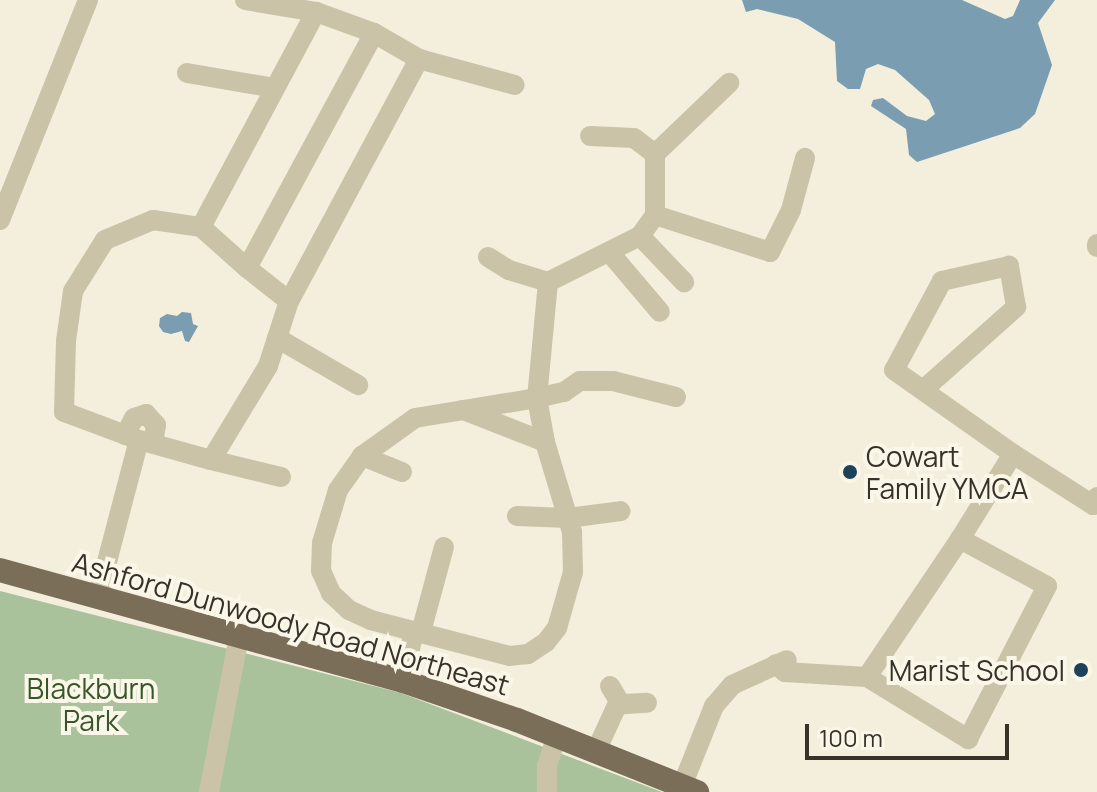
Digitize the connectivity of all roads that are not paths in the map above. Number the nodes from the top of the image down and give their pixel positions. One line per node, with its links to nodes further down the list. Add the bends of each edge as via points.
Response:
1 (88, 0): 14 (street)
2 (245, 0): 3 (street)
3 (316, 12): 4 (street); 9 (street)
4 (374, 33): 5 (street); 19 (street)
5 (419, 59): 8 (street); 22 (street)
6 (187, 73): 9 (street)
7 (729, 83): 11 (street)
8 (515, 85)
9 (275, 88): 15 (street)
10 (590, 136): 11 (street, via 634,138)
11 (655, 154): 13 (street)
12 (805, 158): 13 (street, via 791,210 770,252)
13 (655, 215): 16 (street)
14 (0, 220)
15 (201, 227): 19 (street); 30 (street, via 153,220 105,240 73,291 64,412)
16 (640, 236): 17 (street); 21 (street)
17 (610, 253): 20 (street); 23 (street)
18 (488, 257): 20 (street)
19 (247, 268): 22 (street)
20 (548, 282): 28 (street)
21 (684, 282)
22 (289, 301): 24 (street)
23 (660, 312)
24 (277, 338): 25 (street); 34 (street, via 268,366)
25 (358, 385)
26 (923, 390): 26 (street, via 894,370 942,281 1009,266 1016,307); 32 (street)
27 (676, 397): 28 (street, via 613,381 580,381 564,392)
28 (537, 398): 29 (street); 31 (street)
29 (461, 410): 31 (street); 33 (street, via 415,418)
30 (139, 440): 34 (street); 44 (street)
31 (545, 442): 40 (street)
32 (1013, 454): 37 (street, via 1093,505); 41 (street)
33 (362, 456): 35 (street); 45 (street, via 338,490 322,543 321,571 331,593 349,610)
34 (211, 460): 36 (street)
35 (402, 472)
36 (281, 477)
37 (1097, 497)
38 (621, 511): 40 (street)
39 (517, 516): 40 (street)
40 (568, 518): 45 (street, via 573,572 557,628 546,642 528,654 510,656)
41 (960, 539): 47 (street); 47 (street, via 1047,586 968,739)
42 (444, 547): 45 (street)
43 (0, 570): 44 (main road, Ashford Dunwoody Road Northeast)
44 (98, 596): 46 (main road, Ashford Dunwoody Road Northeast)
45 (417, 632): 48 (street)
46 (239, 636): 48 (main road, Ashford Dunwoody Road Northeast); 53 (street)
47 (867, 677): 52 (street, via 785,660 732,685 714,706)
48 (403, 681): 50 (main road, Ashford Dunwoody Road Northeast)
49 (647, 703): 51 (street, via 618,697)
50 (557, 736): 51 (main road, Ashford Dunwoody Road Northeast); 54 (street, via 547,766)
51 (599, 752): 52 (main road, Ashford Dunwoody Road Northeast)
52 (690, 789)
53 (209, 792)
54 (547, 792)

